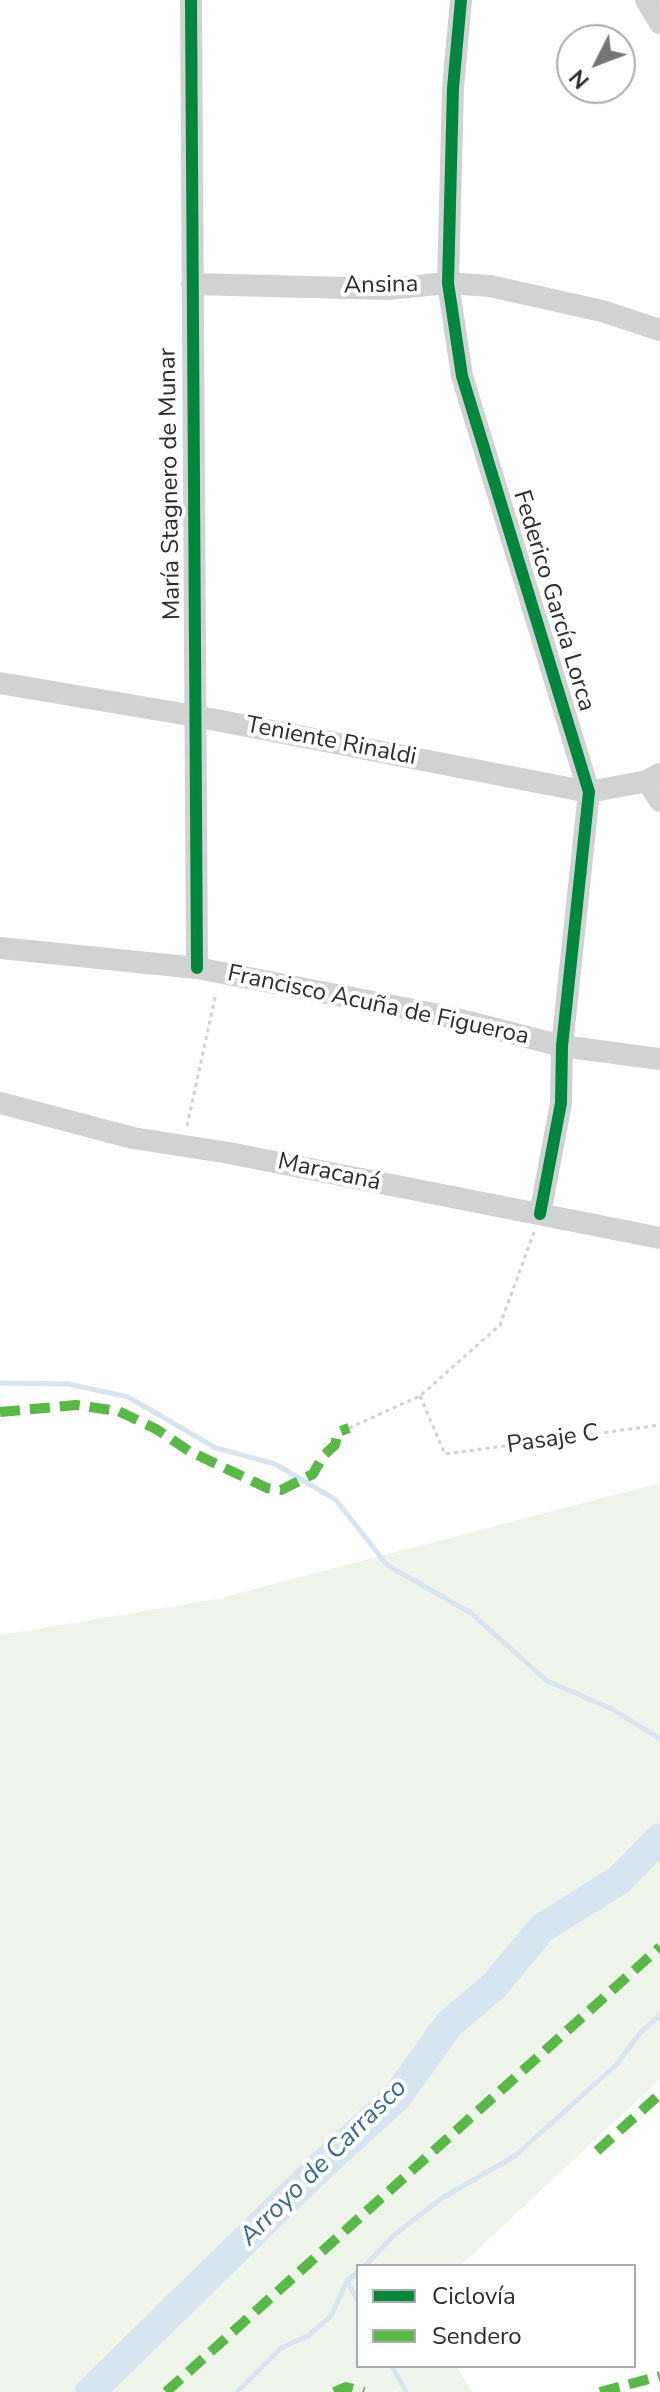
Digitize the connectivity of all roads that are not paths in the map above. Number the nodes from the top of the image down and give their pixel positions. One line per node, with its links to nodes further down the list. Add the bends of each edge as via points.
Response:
1 (191, 0): 6 (street, María Stagnero de Munar)
2 (461, 0): 5 (street, Federico García Lorca)
3 (646, 0): 4 (street)
4 (660, 23)
5 (448, 283): 6 (street, Ansina, via 388,289); 7 (street, Ansina, via 537,295); 11 (street, Federico García Lorca, via 462,376)
6 (192, 284): 9 (street, María Stagnero de Munar)
7 (660, 330)
8 (0, 683): 9 (street, Teniente Rinaldi)
9 (195, 716): 11 (street, Teniente Rinaldi); 14 (street, María Stagnero de Munar)
10 (654, 777): 11 (street, Teniente Rinaldi); 12 (street)
11 (589, 792): 15 (street, Federico García Lorca)
12 (660, 801)
13 (0, 948): 14 (street, Francisco Acuña de Figueroa)
14 (197, 968): 15 (street, Francisco Acuña de Figueroa, via 445,1016)
15 (562, 1046): 16 (street, Francisco Acuña de Figueroa); 18 (street, Federico García Lorca, via 561,1103)
16 (660, 1059)
17 (0, 1103): 18 (street, Maracaná, via 83,1127)
18 (540, 1214): 19 (street, Maracaná)
19 (660, 1238)

